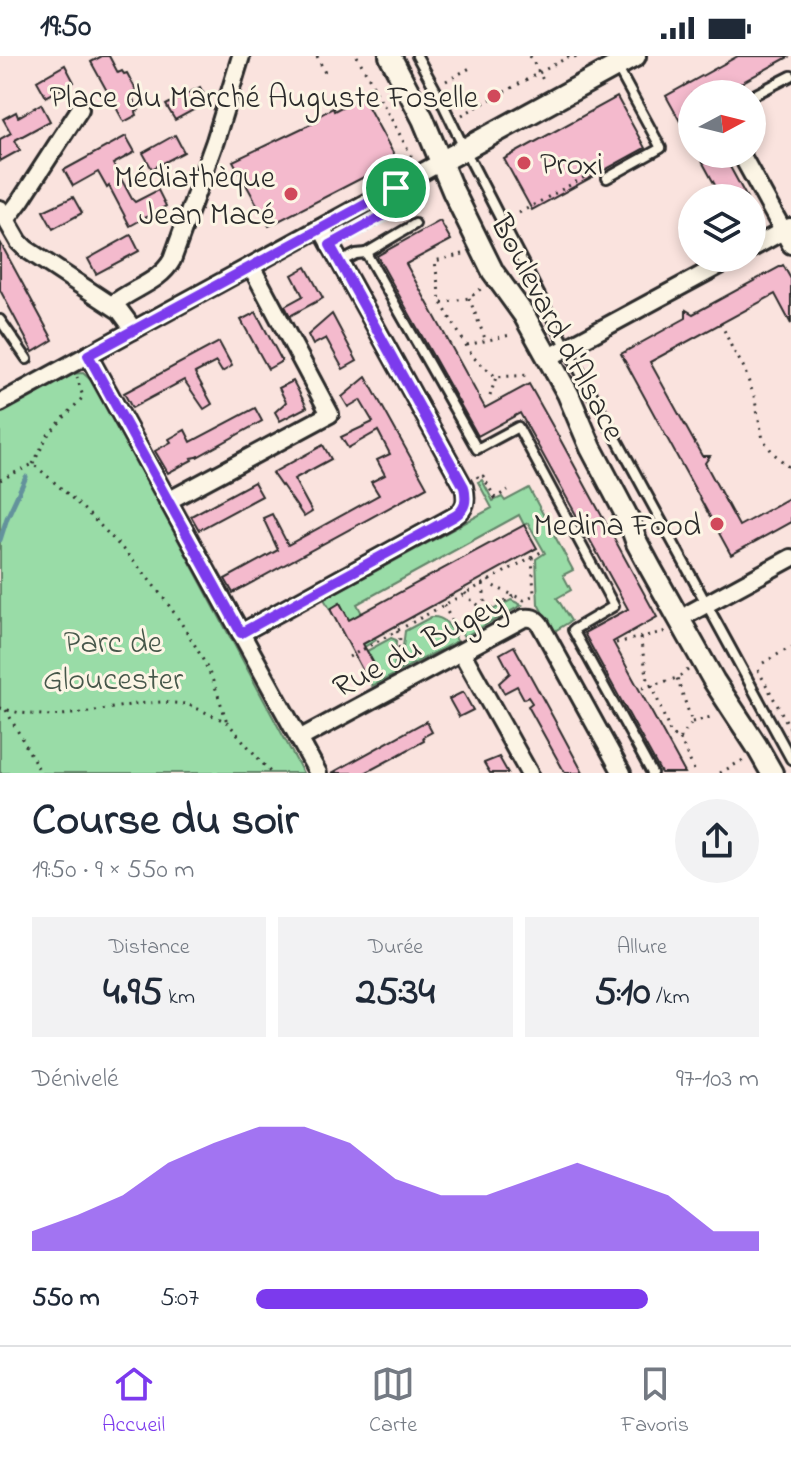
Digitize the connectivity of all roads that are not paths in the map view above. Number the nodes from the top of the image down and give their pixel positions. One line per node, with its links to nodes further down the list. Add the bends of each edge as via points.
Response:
1 (241, 56): 23 (street, via 172,260 158,277)
2 (390, 56): 9 (street, Boulevard d'Alsace)
3 (417, 56): 8 (lane)
4 (626, 61): 8 (street); 11 (lane, via 661,148)
5 (791, 76): 6 (lane)
6 (766, 89)
7 (80, 109): 13 (street, via 21,200)
8 (465, 150): 9 (street); 26 (lane)
9 (441, 162): 12 (street); 26 (street, Boulevard d'Alsace, via 493,272)
10 (749, 168): 16 (street)
11 (607, 178)
12 (396, 188): 15 (street); 18 (lane, via 393,210)
13 (3, 215): 23 (street, via 26,249)
14 (415, 224): 19 (lane)
15 (321, 228): 18 (street); 21 (street)
16 (788, 234): 17 (street)
17 (766, 243)
18 (330, 245): 20 (street)
19 (366, 253): 20 (lane); 42 (lane, via 477,449 518,427 614,606 573,630)
20 (340, 262): 34 (street, via 464,487 466,504 455,516)
21 (251, 266): 25 (street); 30 (street, via 330,414)
22 (707, 272): 26 (street)
23 (112, 305): 25 (street)
24 (0, 320): 27 (lane)
25 (134, 330): 28 (street)
26 (558, 353): 31 (street, Boulevard d'Alsace, via 568,394); 33 (lane)
27 (27, 359)
28 (81, 359): 29 (street); 30 (street)
29 (0, 403)
30 (168, 501): 34 (street)
31 (628, 518): 33 (street, Boulevard d'Alsace); 36 (street, Boulevard d'Alsace, via 714,681)
32 (791, 558): 33 (street)
33 (698, 609): 36 (street, Boulevard d'Alsace); 38 (lane)
34 (241, 633): 37 (street)
35 (465, 651): 37 (street, Rue du Bugey); 40 (street); 41 (street, Rue du Bugey, via 524,618 537,620)
36 (722, 708): 43 (street, Boulevard d'Alsace, via 756,745)
37 (299, 739): 39 (street)
38 (791, 759)
39 (318, 773)
40 (529, 773)
41 (622, 773)
42 (652, 773)
43 (772, 773)

